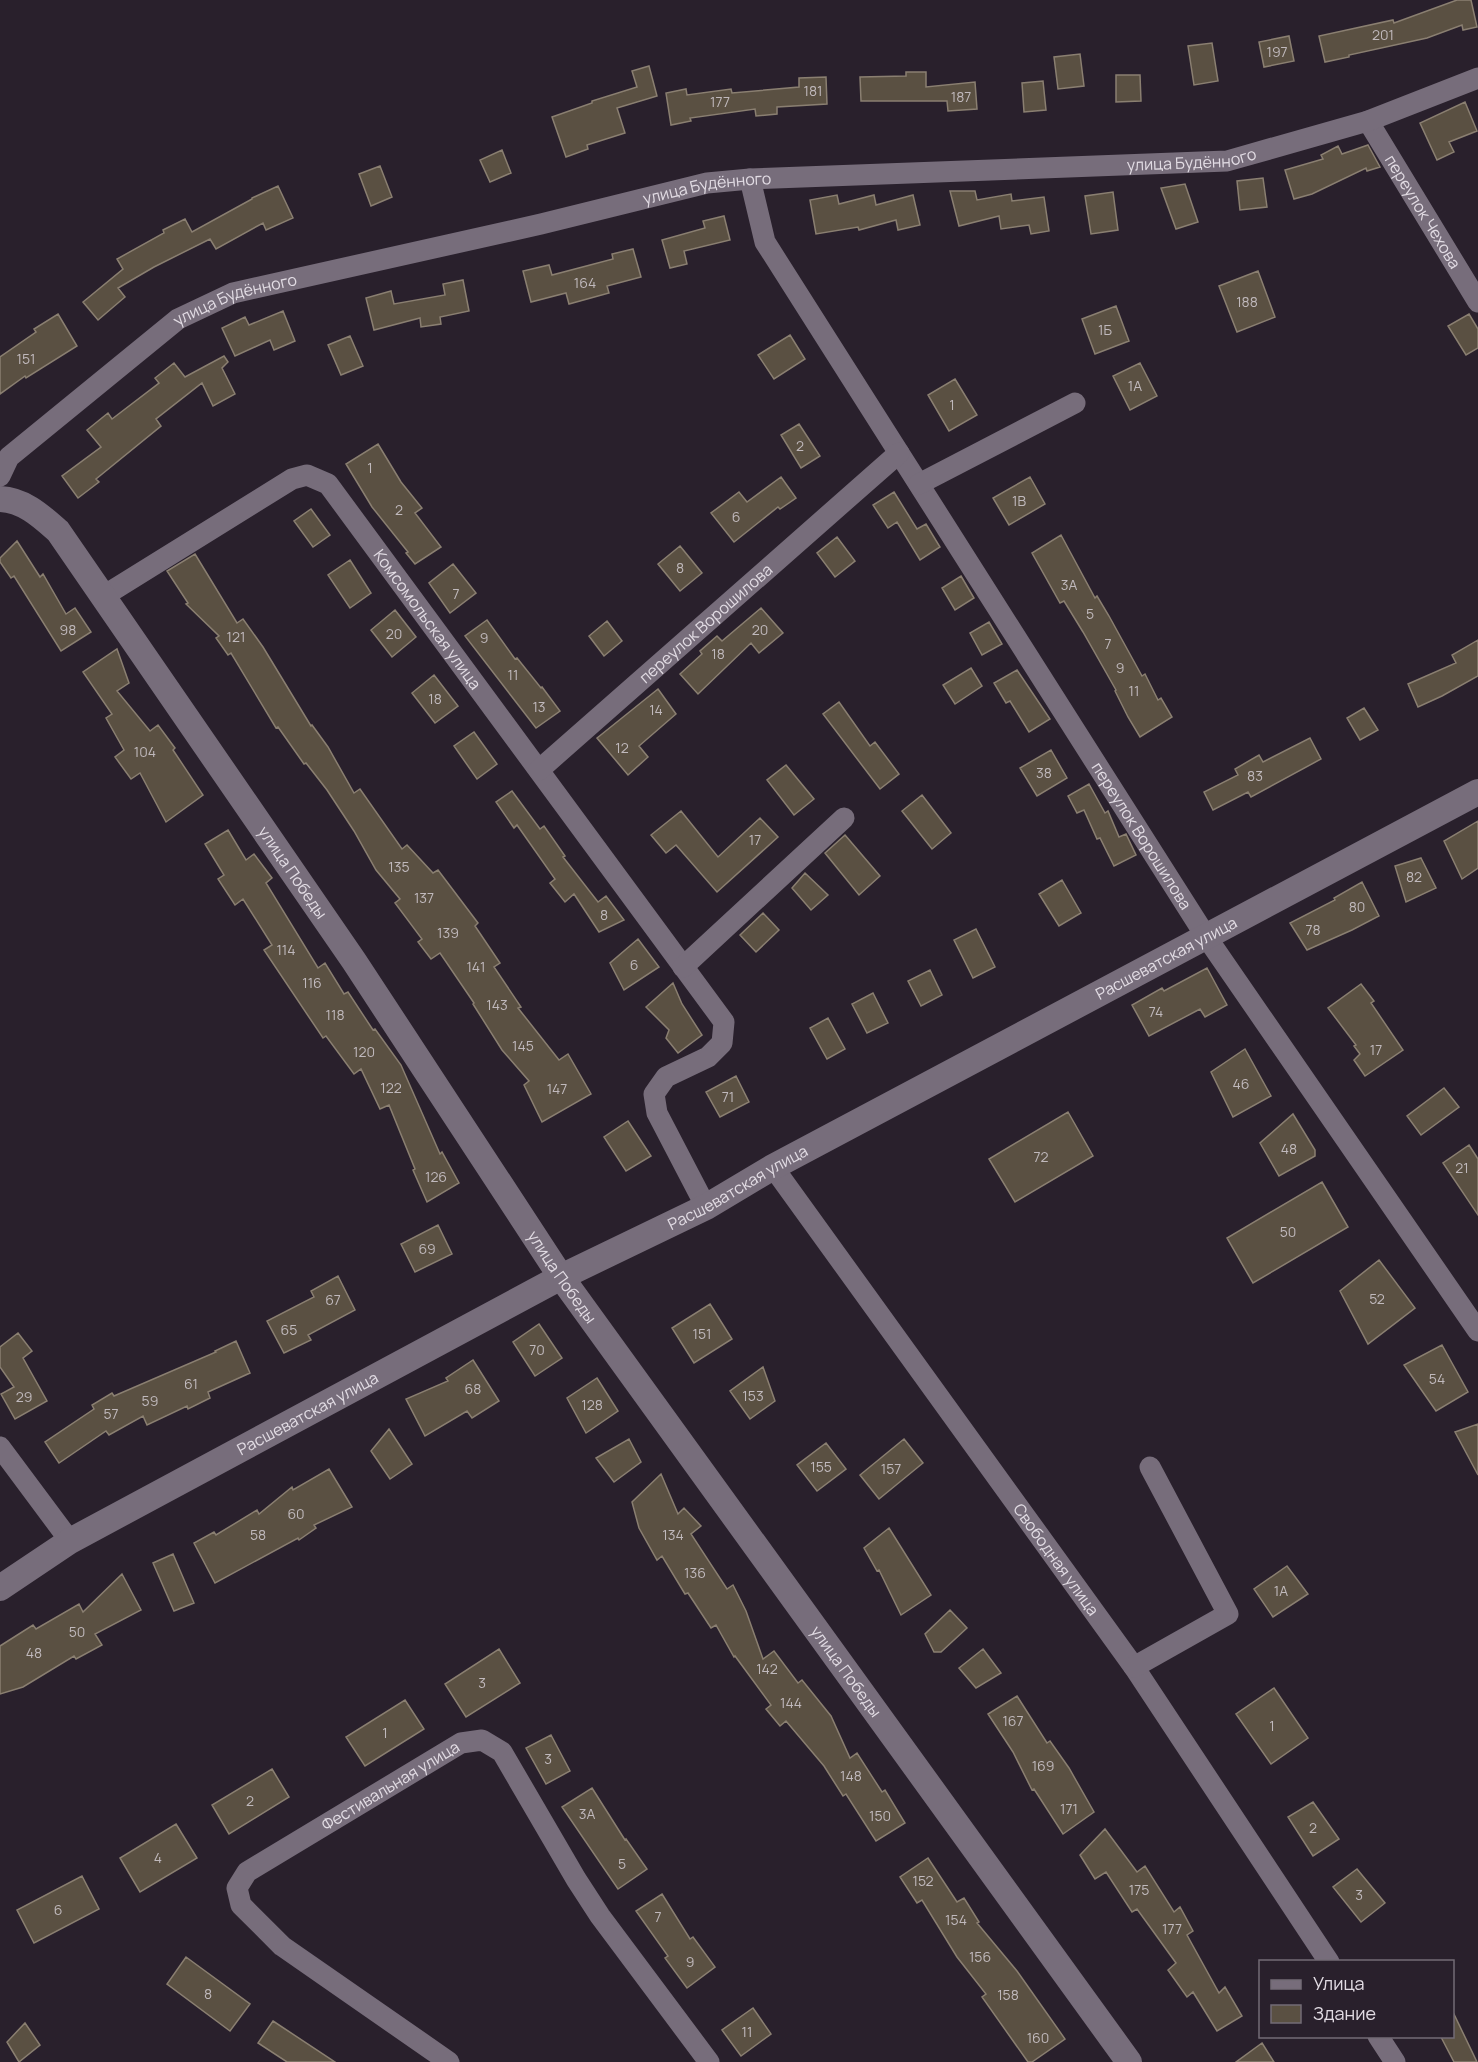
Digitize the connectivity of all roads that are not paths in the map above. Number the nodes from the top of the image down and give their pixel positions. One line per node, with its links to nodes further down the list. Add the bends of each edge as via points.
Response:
1 (1478, 78): 2 (street, улица Будённого)
2 (1368, 121): 3 (street, улица Будённого, via 1227,161); 4 (street, переулок Чехова)
3 (750, 179): 6 (street, переулок Ворошилова, via 765,242); 7 (street, улица Будённого, via 707,183 233,293 178,319 9,457)
4 (1478, 302)
5 (1075, 403): 8 (street)
6 (899, 453): 8 (street, переулок Ворошилова); 11 (street, переулок Ворошилова)
7 (0, 476)
8 (919, 484): 14 (street, переулок Ворошилова)
9 (0, 499): 10 (street, улица Победы, via 11,499 36,512 58,531)
10 (102, 597): 11 (street, Комсомольская улица, via 292,479 307,475 328,484); 18 (street, улица Победы, via 354,961)
11 (538, 770): 15 (street, Комсомольская улица)
12 (1478, 792): 14 (street, Расшеватская улица)
13 (844, 818): 15 (street)
14 (1205, 935): 16 (street, Расшеватская улица); 19 (street, переулок Ворошилова)
15 (683, 967): 17 (street, Комсомольская улица, via 724,1022 722,1043 708,1057 666,1077 654,1094 657,1113)
16 (773, 1167): 17 (street, Расшеватская улица); 24 (street, Свободная улица)
17 (705, 1207): 18 (street, Расшеватская улица)
18 (561, 1277): 22 (street, Расшеватская улица); 29 (street, улица Победы)
19 (1478, 1331)
20 (0, 1447): 22 (street)
21 (1150, 1467): 24 (street, via 1228,1614)
22 (70, 1541): 23 (street, Расшеватская улица)
23 (0, 1588)
24 (1134, 1667): 25 (street, Свободная улица)
25 (1328, 1960)
26 (1379, 2038): 30 (street)
27 (449, 2062): 28 (street, Фестивальная улица, via 282,1946 241,1905 237,1888 247,1872 461,1743 482,1740 502,1752 594,1907)
28 (709, 2062)
29 (1130, 2062)
30 (1395, 2062)

